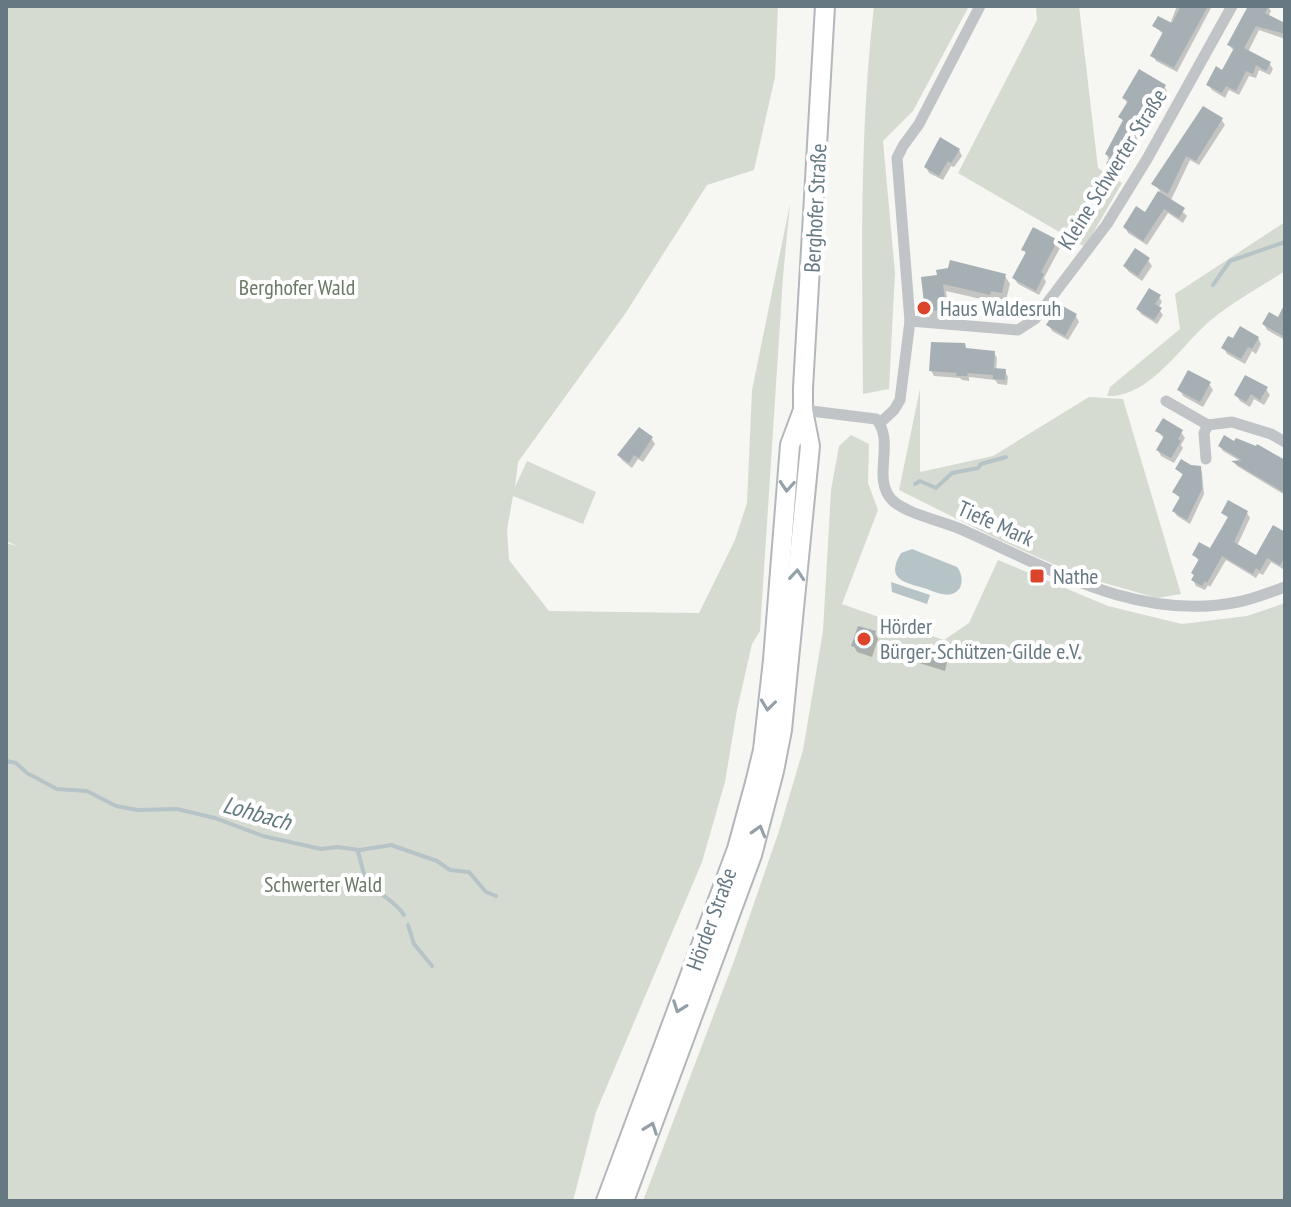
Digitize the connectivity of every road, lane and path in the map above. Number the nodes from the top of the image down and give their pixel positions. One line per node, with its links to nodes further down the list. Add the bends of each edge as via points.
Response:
1 (825, 6): 6 (main road, Berghofer Straße)
2 (980, 6): 4 (street, via 897,158)
3 (1232, 6): 4 (street, Kleine Schwerter Straße, via 1107,224 1035,319 1018,330)
4 (910, 321): 7 (street, via 903,389 894,410)
5 (1166, 401): 8 (street)
6 (803, 410): 7 (street, via 872,417); 12 (main road, Berghofer Straße, via 810,446)
7 (880, 423): 11 (street, Tiefe Mark, via 885,487 891,499 1091,588 1142,602 1197,606 1241,601)
8 (1208, 425): 9 (street, via 1232,422); 10 (street)
9 (1285, 442)
10 (1206, 459)
11 (1285, 587)
12 (784, 628): 13 (main road, Hörder Straße, one-way to 13, via 763,750 743,827); 14 (main road, Hörder Straße, one-way to 12, via 760,826 782,730)
13 (606, 1201)
14 (624, 1201)

